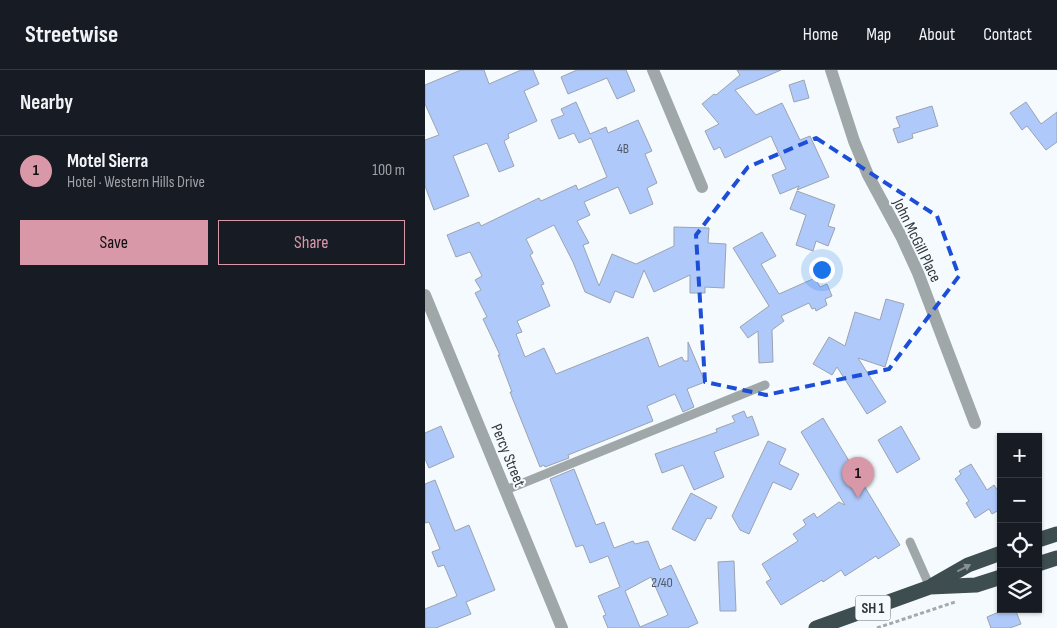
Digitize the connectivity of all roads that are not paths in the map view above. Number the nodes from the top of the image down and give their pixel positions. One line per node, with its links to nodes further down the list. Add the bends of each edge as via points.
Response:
1 (653, 70): 3 (street)
2 (831, 70): 6 (street, John McGill Place, via 854,141 918,273)
3 (701, 187)
4 (425, 295): 7 (street, Percy Street)
5 (765, 385): 7 (lane)
6 (975, 424)
7 (506, 490): 17 (street, Percy Street)
8 (1057, 534): 9 (highway)
9 (1042, 539)
10 (910, 542): 15 (lane)
11 (997, 555): 15 (highway, SH 1, one-way to 11, via 968,565)
12 (1057, 558): 13 (highway)
13 (1042, 563)
14 (997, 578): 15 (highway, SH 1, via 976,585)
15 (930, 587): 16 (highway, SH 1)
16 (839, 624): 18 (highway, SH 1)
17 (562, 628)
18 (816, 628)

